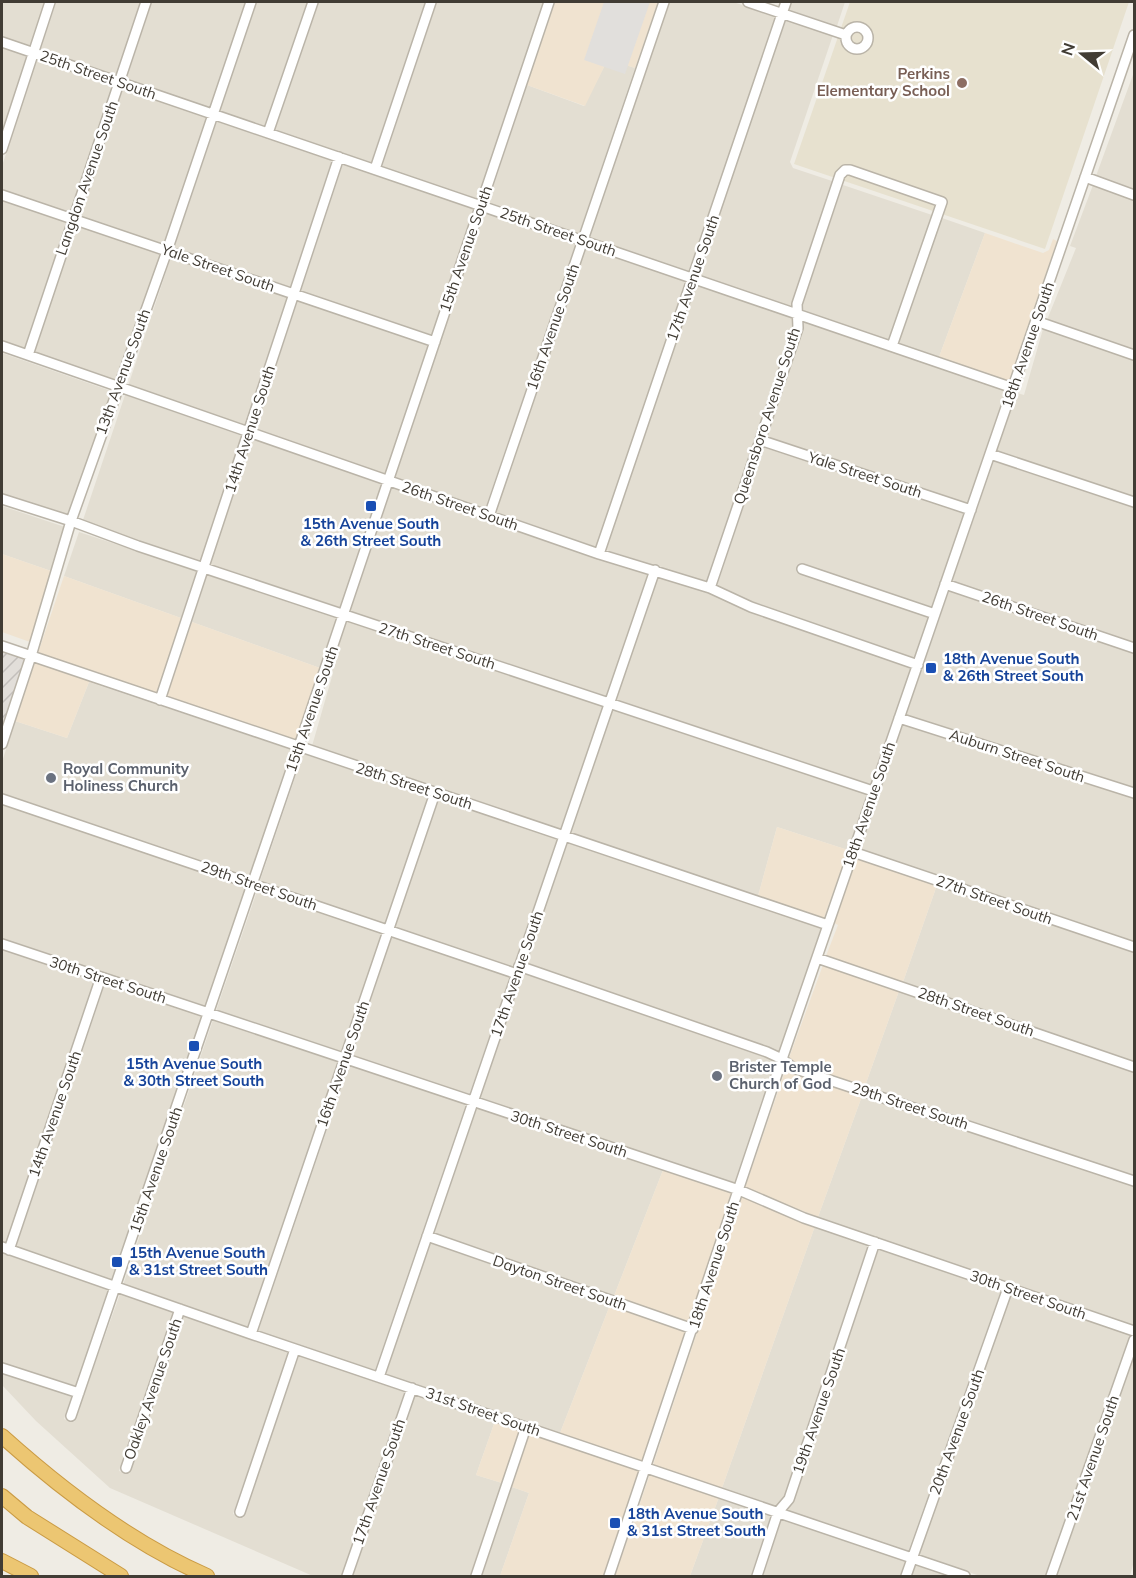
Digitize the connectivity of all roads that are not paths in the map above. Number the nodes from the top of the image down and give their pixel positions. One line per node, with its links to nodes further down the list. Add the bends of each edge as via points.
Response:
1 (50, 2): 14 (street)
2 (146, 2): 15 (street, Langdon Avenue South)
3 (251, 2): 16 (street, 13th Avenue South)
4 (313, 2): 17 (street)
5 (431, 2): 20 (street)
6 (549, 2): 24 (street, 15th Avenue South)
7 (664, 2): 26 (street, 16th Avenue South)
8 (748, 2): 10 (street)
9 (786, 2): 10 (street, 17th Avenue South)
10 (783, 13): 11 (street); 28 (street, 17th Avenue South)
11 (846, 35)
12 (1134, 35): 21 (street, 18th Avenue South)
13 (2, 42): 14 (street, 25th Street South)
14 (33, 53): 15 (street, 25th Street South); 18 (street)
15 (120, 82): 16 (street, 25th Street South); 25 (street, Langdon Avenue South)
16 (213, 114): 17 (street, 25th Street South); 27 (street, 13th Avenue South)
17 (268, 133): 19 (street, 25th Street South)
18 (2, 149)
19 (339, 157): 20 (street, 25th Street South); 29 (street, 14th Avenue South)
20 (375, 169): 24 (street, 25th Street South)
21 (1085, 177): 23 (street); 31 (street, 18th Avenue South)
22 (2, 195): 25 (street, Yale Street South)
23 (1134, 195)
24 (481, 206): 26 (street, 25th Street South); 32 (street, 15th Avenue South)
25 (74, 219): 27 (street, Yale Street South); 35 (street, Langdon Avenue South)
26 (582, 240): 28 (street, 25th Street South); 46 (street, 16th Avenue South)
27 (167, 251): 29 (street, Yale Street South); 37 (street, 13th Avenue South)
28 (693, 278): 30 (street, 25th Street South); 48 (street, 17th Avenue South)
29 (294, 294): 32 (street, Yale Street South); 39 (street, 14th Avenue South)
30 (798, 314): 34 (street, 25th Street South); 34 (street, Queensboro Avenue South, via 796,304 840,175 850,170 942,202); 40 (street, Queensboro Avenue South, via 798,328)
31 (1036, 321): 36 (street); 38 (street, 18th Avenue South)
32 (435, 342): 42 (street, 15th Avenue South)
33 (2, 346): 35 (street, 26th Street South)
34 (892, 346): 38 (street, 25th Street South)
35 (28, 355): 37 (street, 26th Street South)
36 (1134, 355)
37 (117, 386): 39 (street, 26th Street South); 47 (street, 13th Avenue South)
38 (1013, 387): 41 (street, 18th Avenue South)
39 (248, 433): 42 (street, 26th Street South); 49 (street, 14th Avenue South)
40 (760, 440): 45 (street, Yale Street South); 53 (street, Queensboro Avenue South)
41 (990, 454): 44 (street); 45 (street, 18th Avenue South)
42 (388, 481): 46 (street, 26th Street South); 55 (street, 15th Avenue South)
43 (2, 499): 47 (street, 27th Street South)
44 (1134, 502)
45 (971, 510): 52 (street, 18th Avenue South)
46 (489, 516): 48 (street, 26th Street South)
47 (70, 521): 49 (street, 27th Street South); 58 (street, 13th Avenue South)
48 (599, 554): 51 (street, 26th Street South)
49 (204, 568): 55 (street, 27th Street South); 60 (street, 14th Avenue South)
50 (802, 569): 54 (street)
51 (655, 570): 53 (street, 26th Street South); 61 (street, 17th Avenue South)
52 (945, 584): 54 (street, 18th Avenue South); 57 (street, 26th Street South)
53 (710, 588): 59 (street, 26th Street South, via 751,607)
54 (935, 614): 59 (street, 18th Avenue South)
55 (344, 615): 61 (street, 27th Street South); 64 (street, 15th Avenue South)
56 (2, 646): 58 (street, 28th Street South)
57 (1134, 648)
58 (31, 656): 60 (street, 28th Street South); 63 (street, 13th Avenue South)
59 (918, 665): 62 (street, 18th Avenue South)
60 (160, 700): 64 (street, 28th Street South)
61 (609, 703): 65 (street, 27th Street South); 69 (street, 17th Avenue South)
62 (899, 718): 65 (street, 18th Avenue South); 67 (street, Auburn Street South)
63 (2, 744)
64 (299, 747): 66 (street, 28th Street South); 71 (street, 15th Avenue South)
65 (873, 791): 70 (street, 18th Avenue South)
66 (435, 793): 69 (street, 28th Street South); 73 (street, 16th Avenue South)
67 (1134, 793)
68 (2, 799): 71 (street, 29th Street South)
69 (564, 836): 72 (street, 28th Street South); 77 (street, 17th Avenue South)
70 (853, 852): 72 (street, 18th Avenue South); 75 (street, 27th Street South)
71 (253, 884): 73 (street, 29th Street South); 79 (street, 15th Avenue South)
72 (828, 925): 76 (street, 18th Avenue South)
73 (389, 930): 77 (street, 29th Street South); 80 (street, 16th Avenue South)
74 (2, 944): 78 (street, 30th Street South)
75 (1134, 947)
76 (817, 958): 81 (street, 18th Avenue South); 82 (street, 28th Street South)
77 (518, 970): 81 (street, 29th Street South); 83 (street, 17th Avenue South)
78 (101, 977): 79 (street, 30th Street South); 88 (street, 14th Avenue South)
79 (209, 1013): 80 (street, 30th Street South); 89 (street, 15th Avenue South)
80 (345, 1059): 83 (street, 30th Street South); 94 (street, 16th Avenue South)
81 (782, 1059): 84 (street, 29th Street South, via 794,1068); 85 (street, 18th Avenue South)
82 (1134, 1067)
83 (473, 1101): 85 (street, 30th Street South); 86 (street, 17th Avenue South)
84 (1134, 1181)
85 (739, 1190): 87 (street, 30th Street South); 92 (street, 18th Avenue South)
86 (427, 1236): 92 (street, Dayton Street South); 98 (street, 17th Avenue South)
87 (875, 1242): 90 (street, 30th Street South); 108 (street, 19th Avenue South, via 789,1498)
88 (5, 1249): 89 (street, 31st Street South)
89 (117, 1287): 91 (street, 31st Street South); 100 (street, 15th Avenue South)
90 (1008, 1288): 93 (street, 30th Street South); 109 (street, 20th Avenue South)
91 (180, 1309): 94 (street, 31st Street South); 104 (street, Oakley Avenue South)
92 (693, 1329): 105 (street, 18th Avenue South)
93 (1134, 1331)
94 (251, 1334): 96 (street, 31st Street South)
95 (1134, 1340): 120 (street, 21st Avenue South)
96 (296, 1349): 98 (street, 31st Street South); 107 (street)
97 (2, 1368): 100 (street)
98 (379, 1377): 99 (street, 31st Street South)
99 (412, 1388): 102 (street, 31st Street South); 114 (street, 17th Avenue South)
100 (79, 1393): 101 (street, 15th Avenue South)
101 (71, 1416)
102 (526, 1427): 105 (street, 31st Street South); 115 (street)
103 (2, 1436): 113 (highway, via 91,1508 185,1567)
104 (126, 1468)
105 (646, 1468): 108 (street, 31st Street South); 116 (street, 18th Avenue South)
106 (2, 1496): 112 (highway)
107 (240, 1512)
108 (778, 1512): 109 (street, 31st Street South); 117 (street, 19th Avenue South)
109 (912, 1558): 118 (street, 20th Avenue South); 119 (street, 31st Street South)
110 (2, 1561): 111 (highway)
111 (31, 1576)
112 (121, 1576)
113 (207, 1576)
114 (347, 1576)
115 (476, 1576)
116 (609, 1576)
117 (757, 1576)
118 (906, 1576)
119 (965, 1576)
120 (1051, 1576)

